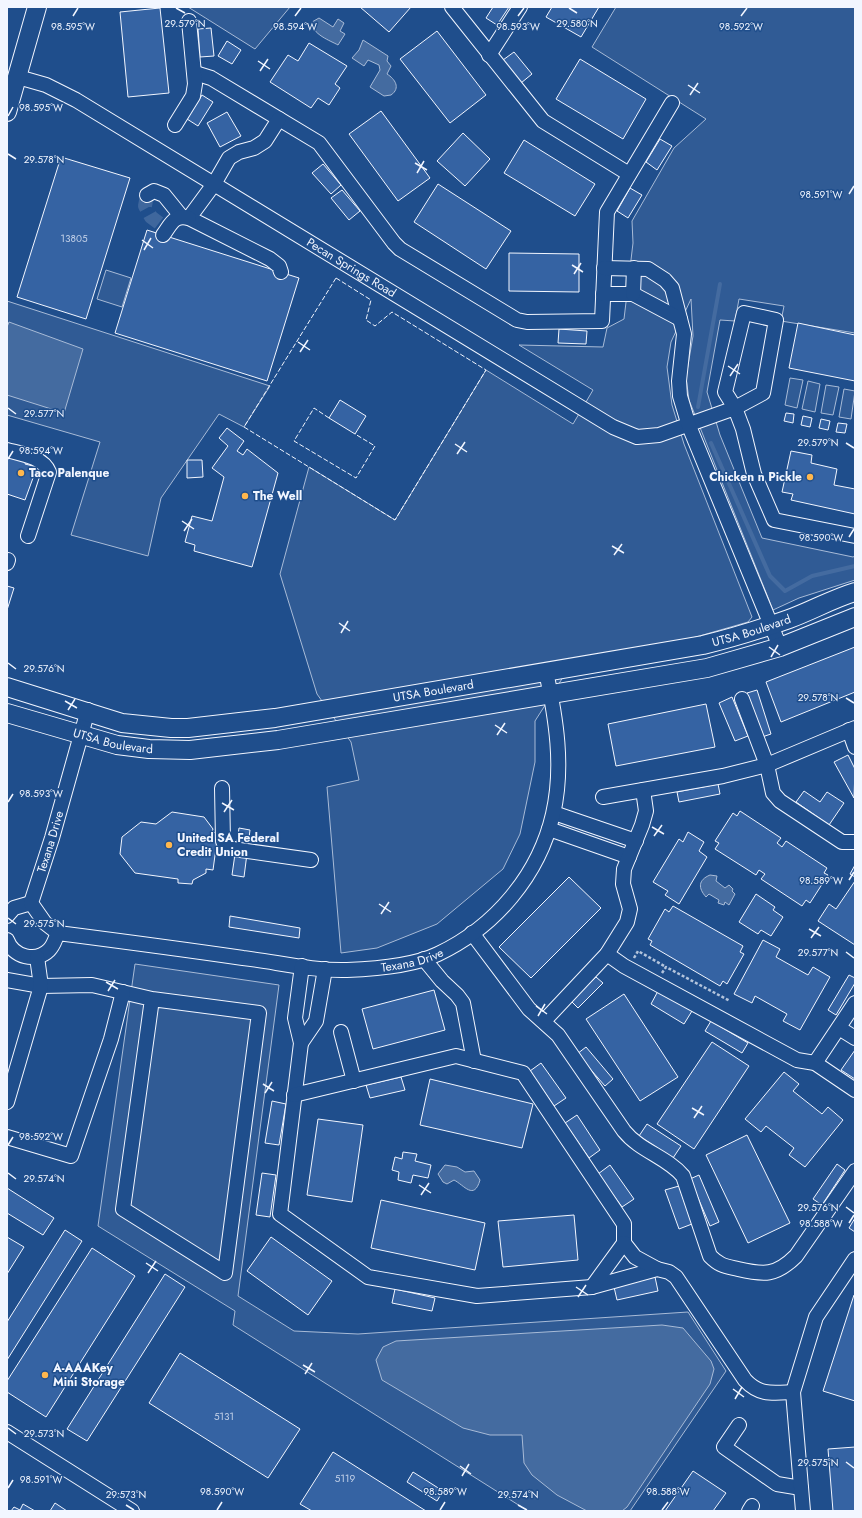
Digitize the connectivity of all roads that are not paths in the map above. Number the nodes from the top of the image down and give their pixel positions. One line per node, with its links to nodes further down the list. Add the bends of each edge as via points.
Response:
1 (37, 7): 7 (main road)
2 (452, 7): 5 (street)
3 (520, 7): 5 (street)
4 (189, 21): 6 (street)
5 (489, 55): 12 (street, via 542,121)
6 (195, 73): 10 (street, via 211,78); 11 (street, via 196,84 192,96)
7 (18, 77): 9 (main road); 13 (street, Pecan Springs Road, via 46,85 76,100)
8 (672, 103): 12 (street)
9 (7, 112)
10 (279, 119): 13 (street, via 265,142 230,158); 20 (street, via 319,143 394,243 517,320 602,321)
11 (175, 125)
12 (629, 174): 17 (street, via 607,212)
13 (214, 184): 15 (street); 24 (street, Pecan Springs Road, via 613,427 638,437 659,435)
14 (147, 195): 15 (street, via 154,192 164,195)
15 (185, 217): 16 (street, via 173,219); 19 (street, via 270,259)
16 (164, 228)
17 (604, 268): 18 (street); 20 (street)
18 (634, 268): 21 (street); 22 (street, via 648,269 665,280 672,288)
19 (281, 272)
20 (603, 294): 21 (street)
21 (633, 294): 22 (street)
22 (680, 319): 24 (street, via 684,334 680,396)
23 (735, 408): 23 (street, Pecan Springs Road, via 725,392 744,313 776,320 763,393); 24 (street, Pecan Springs Road); 27 (street, via 754,474 774,520)
24 (688, 426): 30 (street)
25 (7, 450): 26 (street, via 39,460 47,466 49,472)
26 (28, 536)
27 (855, 536)
28 (855, 592): 30 (main road, UTSA Boulevard)
29 (855, 617): 31 (main road, UTSA Boulevard)
30 (770, 625): 31 (street); 32 (main road, UTSA Boulevard, via 703,645)
31 (780, 647): 34 (main road, UTSA Boulevard, via 707,668 654,675)
32 (546, 672): 34 (street, Texana Drive); 37 (main road, UTSA Boulevard)
33 (7, 687): 36 (main road, UTSA Boulevard)
34 (551, 695): 40 (main road, UTSA Boulevard); 47 (street, Texana Drive, via 559,761)
35 (742, 699): 43 (street)
36 (88, 710): 37 (main road, UTSA Boulevard, via 122,723 171,728 275,718); 41 (street, Texana Drive)
37 (316, 711): 40 (street)
38 (7, 713): 41 (main road, UTSA Boulevard)
39 (852, 729): 42 (street); 43 (street)
40 (320, 733): 41 (main road, UTSA Boulevard, via 171,751 117,745)
41 (81, 734): 53 (street, Texana Drive)
42 (855, 747)
43 (767, 765): 45 (street, via 723,776); 50 (street, via 773,793 780,802 842,842)
44 (222, 788): 52 (street, via 223,841 226,848)
45 (643, 790): 46 (street); 49 (street, via 646,811)
46 (603, 797)
47 (554, 813): 48 (street, Texana Drive); 49 (street)
48 (549, 829): 51 (street); 56 (street, Texana Drive, via 533,867 516,893)
49 (636, 841): 51 (street)
50 (855, 842)
51 (629, 857): 58 (street, via 624,869 623,884 630,908 627,922)
52 (311, 860)
53 (31, 903): 54 (street, via 14,908); 55 (street, via 45,923)
54 (7, 916)
55 (58, 933): 59 (street, via 48,951); 61 (street, Texana Drive)
56 (472, 933): 60 (street, Texana Drive, via 438,954); 68 (street, via 530,1009)
57 (7, 940): 59 (street, via 16,952 27,958)
58 (607, 954): 68 (street); 74 (street, via 797,1060)
59 (37, 957): 64 (street)
60 (424, 959): 62 (street, Texana Drive, via 379,967); 73 (street, via 463,1003)
61 (302, 966): 62 (street, Texana Drive); 72 (street, via 295,1018)
62 (325, 969): 72 (street, via 316,1021)
63 (7, 980): 64 (street)
64 (40, 986): 65 (street, via 92,985); 78 (street)
65 (122, 992): 66 (street); 79 (street, via 111,1039 72,1156)
66 (152, 999): 66 (street, via 259,1013 225,1273 123,1209)
67 (855, 1003): 69 (street)
68 (544, 1021): 80 (street, via 558,1035 631,1140 676,1168 683,1176 710,1256 719,1265 760,1274 787,1265 796,1256)
69 (839, 1028): 71 (street); 74 (street)
70 (342, 1032): 75 (street)
71 (855, 1038)
72 (300, 1043): 77 (street)
73 (474, 1061): 75 (street, via 456,1056); 81 (street, via 523,1073 624,1224)
74 (815, 1063): 76 (street)
75 (354, 1080): 77 (street)
76 (855, 1090)
77 (294, 1094): 84 (street, via 280,1214 368,1277 477,1296)
78 (7, 1102)
79 (7, 1137)
80 (855, 1171)
81 (624, 1243): 83 (street, via 635,1257); 84 (street)
82 (855, 1259): 85 (street, via 816,1317)
83 (657, 1268): 84 (street); 85 (street, via 676,1277 753,1389 762,1393)
84 (592, 1287)
85 (793, 1392): 88 (street)
86 (739, 1425): 88 (street, via 724,1447 778,1484)
87 (7, 1432): 89 (street)
88 (801, 1488): 90 (street)
89 (132, 1511)
90 (803, 1511)

